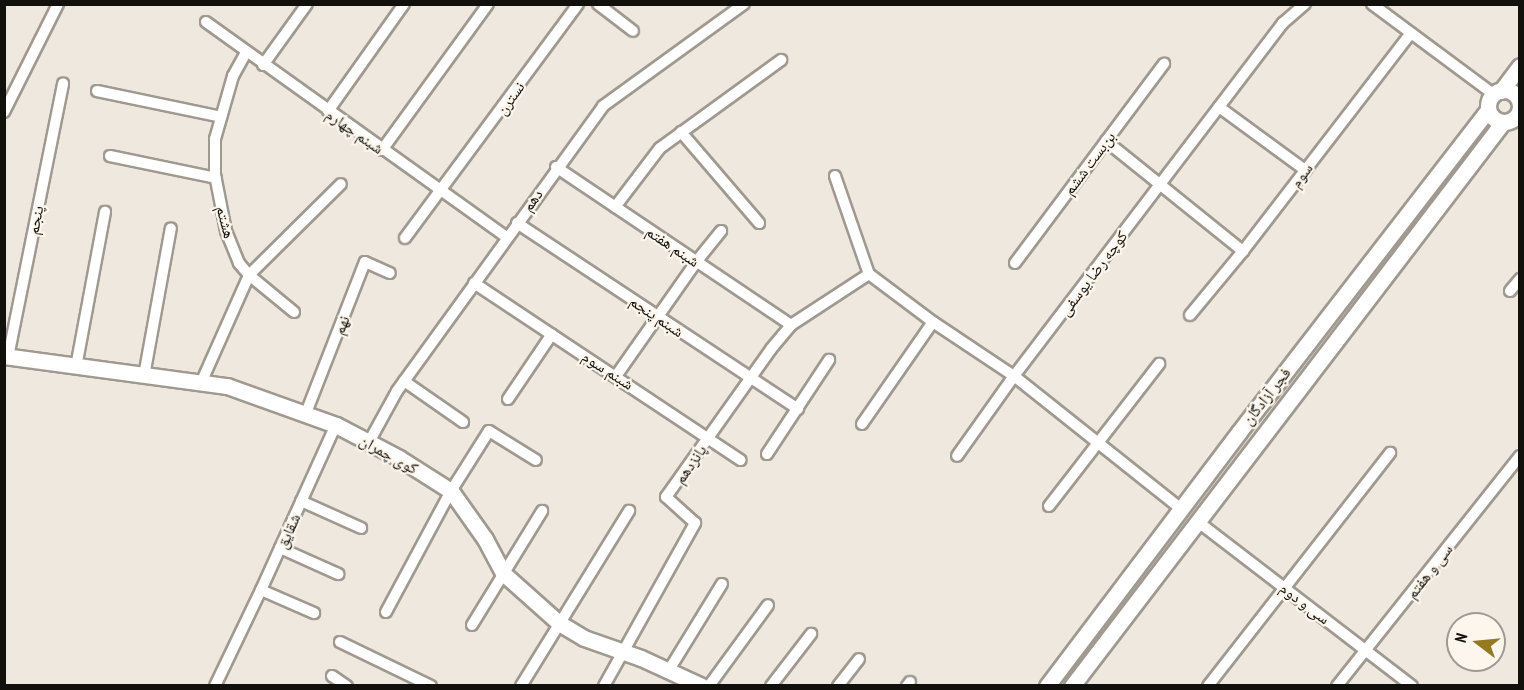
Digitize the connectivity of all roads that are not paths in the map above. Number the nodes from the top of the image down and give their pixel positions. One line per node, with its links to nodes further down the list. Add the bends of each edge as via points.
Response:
1 (58, 4): 24 (street)
2 (307, 4): 16 (street)
3 (404, 4): 23 (street)
4 (488, 4): 29 (street)
5 (579, 4): 37 (street, نسترن)
6 (598, 4): 11 (street)
7 (744, 4): 31 (street, دهم, via 603,106)
8 (1305, 4): 21 (street, کوچه رضا یوسفی, via 1283,23)
9 (1372, 4): 12 (street)
10 (206, 22): 13 (street, شبنم چهارم)
11 (633, 31)
12 (1410, 33): 20 (street); 32 (street, سوم)
13 (246, 53): 16 (street, شبنم چهارم); 26 (street, هشتم, via 233,76)
14 (781, 60): 27 (street)
15 (1164, 64): 28 (street, بن‌بست ششم)
16 (263, 65): 23 (street, شبنم چهارم)
17 (1520, 66): 20 (street)
18 (63, 83): 61 (street, پنجم)
19 (97, 91): 26 (street)
20 (1497, 92): 22 (street); 25 (street, via 1513,93)
21 (1219, 107): 32 (street); 36 (street, کوچه رضا یوسفی)
22 (1488, 110): 25 (street, via 1497,120); 89 (street, فجر آزادگان)
23 (328, 111): 29 (street, شبنم چهارم)
24 (4, 112)
25 (1515, 113): 92 (street, فجر آزادگان)
26 (222, 117): 34 (street, هشتم, via 215,139)
27 (681, 132): 38 (street, via 660,148); 41 (street)
28 (1106, 141): 36 (street); 48 (street, بن‌بست ششم)
29 (382, 150): 37 (street, شبنم چهارم)
30 (110, 156): 34 (street)
31 (556, 168): 38 (street, شبنم هفتم); 40 (street, دهم)
32 (1305, 170): 46 (street, سوم)
33 (835, 176): 50 (street)
34 (216, 178): 51 (street, هشتم, via 226,231)
35 (340, 184): 51 (street)
36 (1160, 186): 46 (street); 67 (street, کوچه رضا یوسفی)
37 (441, 191): 44 (street, شبنم چهارم); 45 (street, نسترن)
38 (615, 207): 47 (street, شبنم هفتم)
39 (105, 212): 64 (street)
40 (516, 223): 44 (street, دهم); 57 (street, شبنم پنجم)
41 (759, 223)
42 (171, 228): 65 (street)
43 (721, 231): 47 (street)
44 (506, 237): 53 (street, دهم)
45 (405, 238)
46 (1243, 251): 56 (street, سوم)
47 (696, 262): 57 (street); 59 (street, شبنم هفتم)
48 (1015, 263)
49 (390, 273): 73 (street, نهم, via 365,262)
50 (870, 274): 58 (street); 59 (street, پانزدهم)
51 (249, 275): 55 (street, هشتم); 70 (street)
52 (1520, 279): 54 (street)
53 (474, 283): 60 (street, شبنم سوم); 69 (street, دهم)
54 (1510, 291)
55 (294, 312)
56 (1190, 315)
57 (658, 317): 66 (street); 68 (street, شبنم پنجم)
58 (933, 322): 67 (street); 75 (street)
59 (791, 325): 68 (street, پانزدهم)
60 (552, 334): 66 (street, شبنم سوم); 71 (street)
61 (6, 357): 64 (street, کوی چمران)
62 (829, 360): 72 (street)
63 (1159, 364): 79 (street)
64 (76, 367): 65 (street, کوی چمران)
65 (144, 376): 70 (street, کوی چمران)
66 (616, 376): 77 (street, شبنم سوم)
67 (1014, 376): 79 (street); 82 (street, کوچه رضا یوسفی)
68 (750, 378): 72 (street, شبنم پنجم); 77 (street, پانزدهم)
69 (404, 381): 74 (street); 78 (street, دهم)
70 (201, 383): 73 (street, کوی چمران, via 227,386)
71 (507, 399)
72 (798, 409): 81 (street)
73 (306, 413): 76 (street, کوی چمران)
74 (463, 422)
75 (862, 424)
76 (336, 425): 78 (street, کوی چمران); 87 (street, شقایق)
77 (708, 438): 85 (street, شبنم سوم); 108 (street, پانزدهم, via 666,497 694,523)
78 (369, 442): 86 (street, کوی چمران)
79 (1097, 443): 88 (street); 89 (street)
80 (1390, 453): 98 (street)
81 (767, 454)
82 (957, 456)
83 (1520, 456): 107 (street, سی و هفتم)
84 (536, 460): 86 (street, via 489,431)
85 (740, 460)
86 (451, 491): 96 (street, کوی چمران, via 486,539); 101 (street)
87 (301, 501): 93 (street); 94 (street, شقایق)
88 (1049, 506)
89 (1180, 508): 92 (street); 121 (street, فجر آزادگان)
90 (542, 511): 96 (street)
91 (629, 512): 103 (street)
92 (1197, 521): 98 (street, سی و دوم); 122 (street, فجر آزادگان)
93 (361, 528)
94 (280, 548): 95 (street); 99 (street, شقایق)
95 (338, 574)
96 (504, 574): 103 (street, کوی چمران); 104 (street)
97 (722, 584): 110 (street)
98 (1285, 588): 107 (street, سی و دوم); 123 (street)
99 (261, 590): 102 (street); 112 (street, شقایق)
100 (768, 606): 118 (street)
101 (386, 612)
102 (314, 613)
103 (559, 622): 108 (street, کوی چمران, via 584,638); 115 (street)
104 (472, 625)
105 (811, 634): 119 (street)
106 (340, 642): 114 (street)
107 (1366, 650): 124 (street, سی و هفتم); 125 (street, سی و دوم)
108 (622, 651): 110 (street, کوی چمران); 116 (street, پانزدهم)
109 (859, 659): 120 (street)
110 (669, 670): 117 (street, کوی چمران)
111 (332, 676): 113 (street)
112 (215, 686)
113 (347, 686)
114 (430, 686)
115 (521, 686)
116 (604, 686)
117 (702, 686)
118 (709, 686)
119 (771, 686)
120 (838, 686)
121 (1047, 686)
122 (1072, 686)
123 (1209, 686)
124 (1337, 686)
125 (1412, 686)

